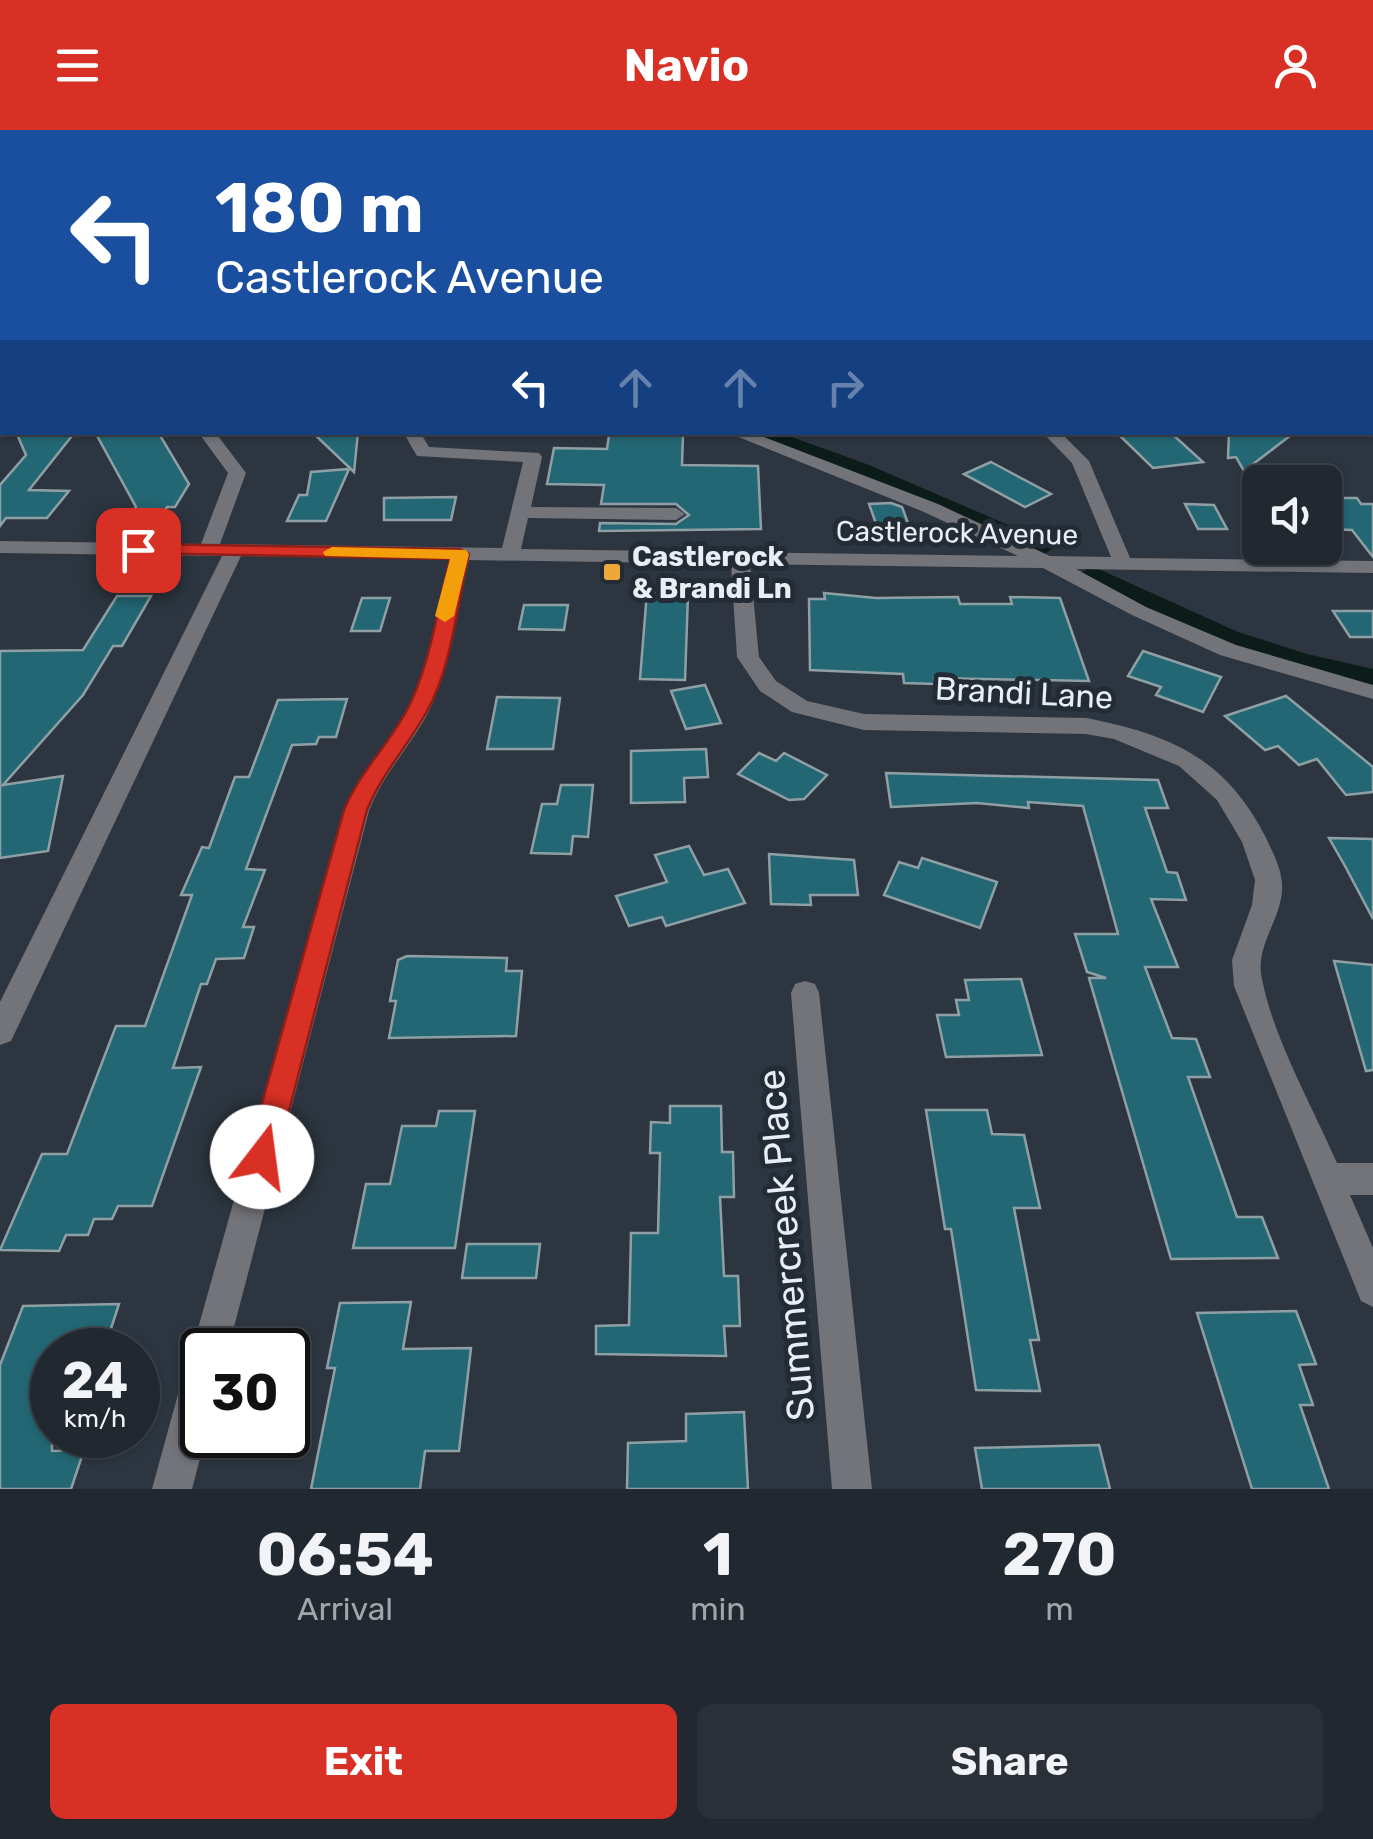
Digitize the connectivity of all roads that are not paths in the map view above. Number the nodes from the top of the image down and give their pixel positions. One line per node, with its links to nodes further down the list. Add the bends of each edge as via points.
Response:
1 (1049, 130): 2 (main road)
2 (1096, 130)
3 (208, 435): 10 (street, via 237,473)
4 (412, 435): 7 (street, via 423,452 533,457)
5 (742, 435): 15 (street, via 897,494)
6 (1053, 435): 16 (street, via 1080,460)
7 (520, 512): 8 (street); 13 (street)
8 (676, 514)
9 (0, 548): 10 (street, Castlerock Avenue)
10 (208, 550): 11 (street, Castlerock Avenue)
11 (234, 551): 12 (street, Castlerock Avenue); 20 (street)
12 (460, 554): 13 (street, Castlerock Avenue); 24 (street, via 424,697 356,810)
13 (510, 555): 14 (street, Castlerock Avenue)
14 (740, 558): 15 (street, Castlerock Avenue); 21 (street, Brandi Lane, via 748,657 768,686 800,708 864,722 1112,730 1166,748 1224,788 1268,878 1246,977)
15 (1045, 562): 16 (street, Castlerock Avenue); 18 (street, via 1228,650)
16 (1123, 563): 17 (street, Castlerock Avenue)
17 (1373, 567)
18 (1373, 692)
19 (805, 993): 27 (street, Summercreek Place)
20 (0, 1032)
21 (1326, 1179): 22 (street); 23 (street, Brandi Lane)
22 (1373, 1179)
23 (1373, 1288)
24 (216, 1328)
25 (180, 1458): 26 (street)
26 (172, 1489)
27 (852, 1489)

